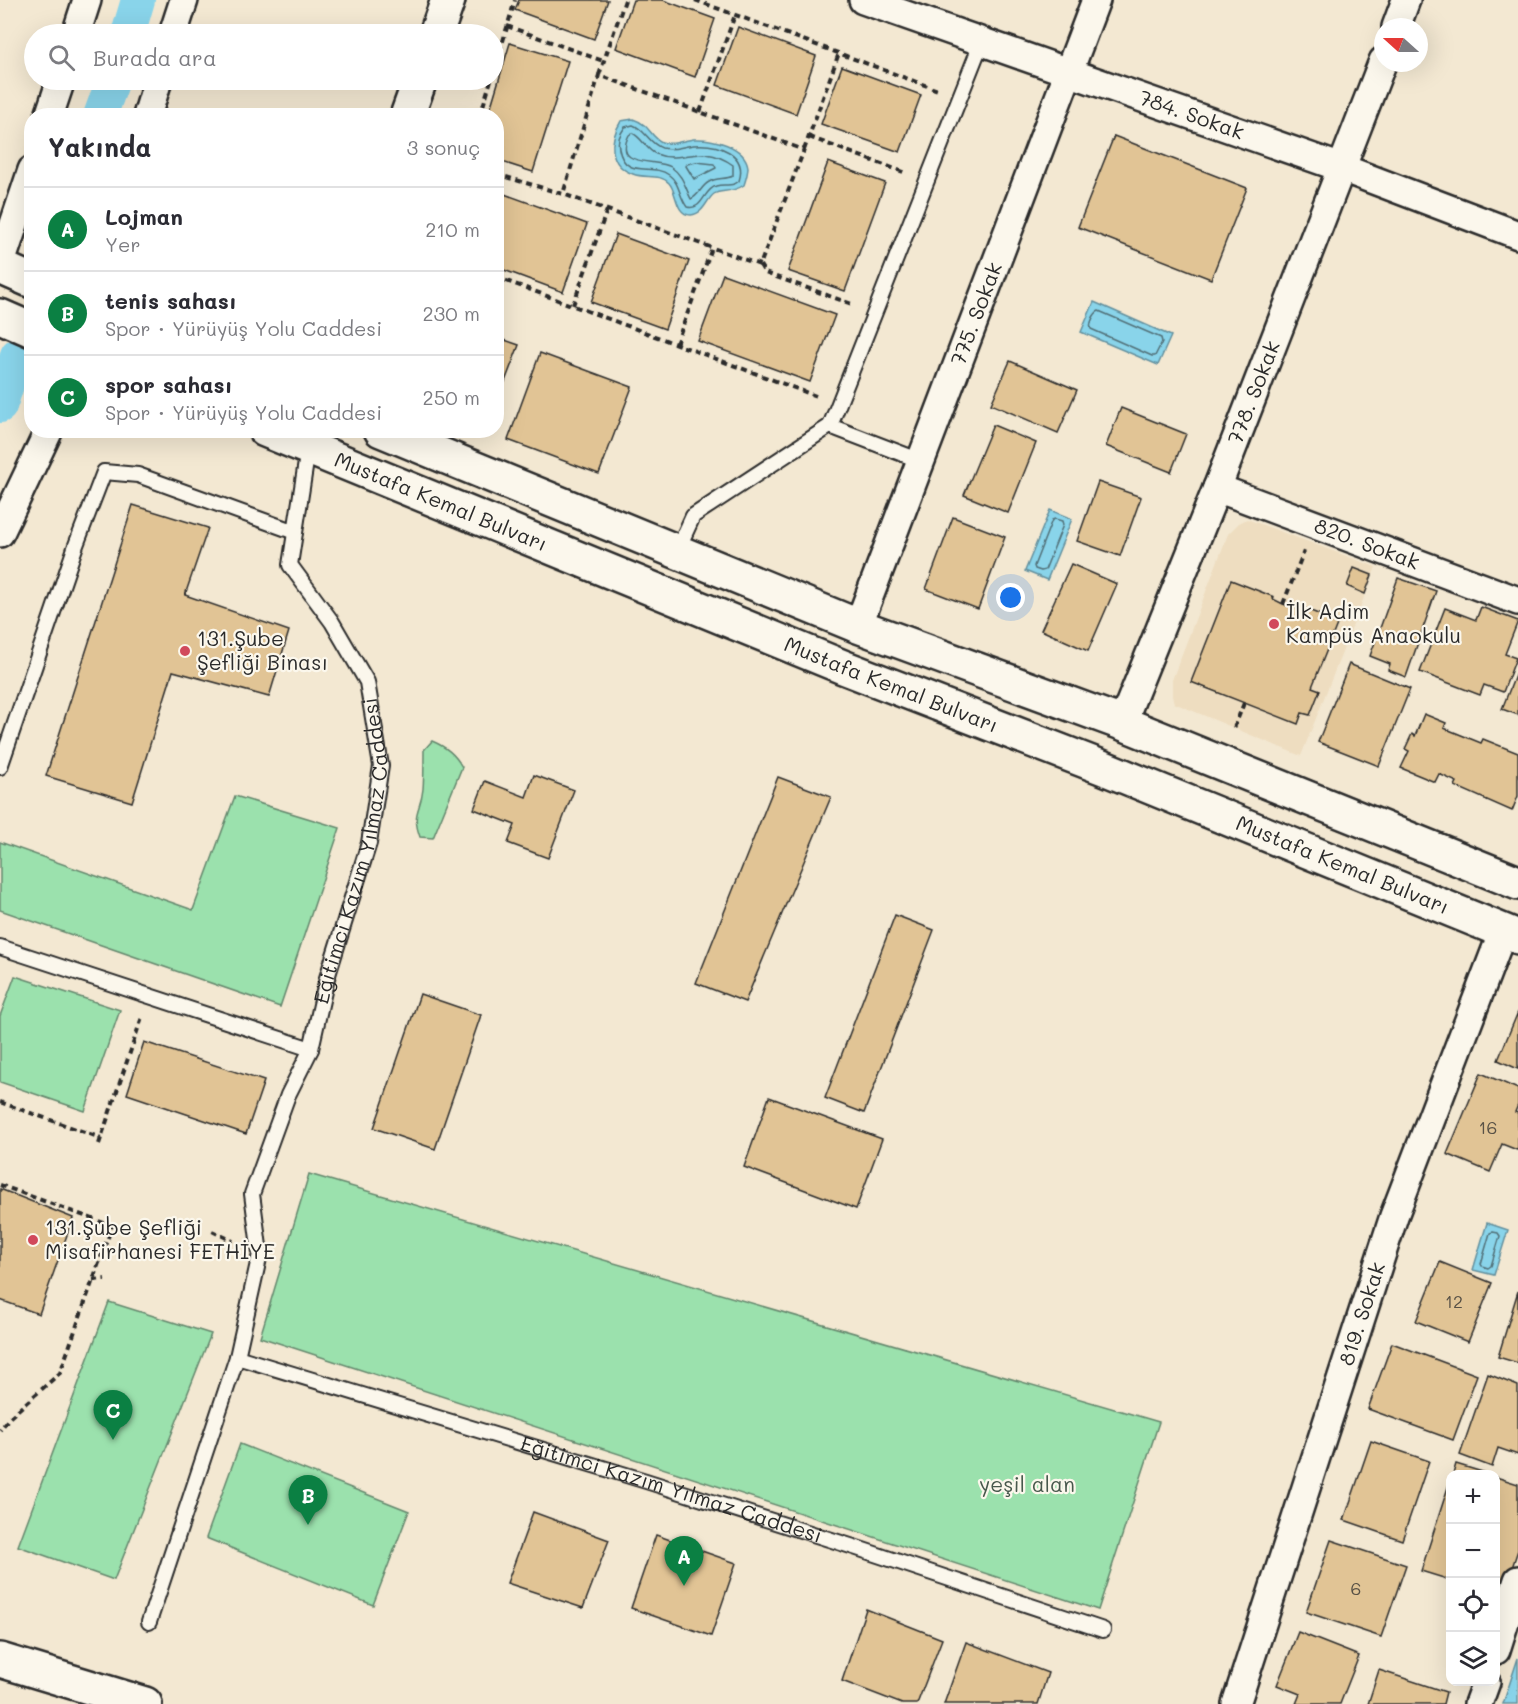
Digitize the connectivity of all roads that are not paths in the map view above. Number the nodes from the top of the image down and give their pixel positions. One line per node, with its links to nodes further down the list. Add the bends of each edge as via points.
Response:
1 (87, 0): 8 (street)
2 (184, 0): 9 (street)
3 (448, 0): 10 (main road)
4 (863, 0): 11 (street, 784. Sokak)
5 (1096, 0): 12 (street, 775. Sokak)
6 (1406, 0): 7 (street)
7 (1399, 18)
8 (79, 24)
9 (176, 24)
10 (440, 24)
11 (981, 41): 12 (street, 784. Sokak); 27 (lane)
12 (1069, 72): 20 (street, 784. Sokak); 32 (street, 775. Sokak)
13 (1379, 72): 20 (street, 778. Sokak)
14 (58, 90): 17 (street)
15 (155, 90): 18 (street)
16 (416, 90): 19 (main road)
17 (52, 108)
18 (149, 108)
19 (410, 108)
20 (1342, 168): 22 (street, 784. Sokak); 33 (street, 778. Sokak)
21 (24, 194): 23 (street)
22 (1518, 235)
23 (0, 267): 24 (main road)
24 (24, 278)
25 (0, 316): 26 (main road)
26 (24, 326)
27 (830, 426): 32 (lane); 36 (lane, via 693,516)
28 (45, 438): 35 (street)
29 (283, 438): 31 (main road, Mustafa Kemal Bulvarı)
30 (401, 438): 36 (main road, Mustafa Kemal Bulvarı)
31 (308, 449): 34 (lane, Eğitimci Kazım Yılmaz Caddesi); 42 (main road, Mustafa Kemal Bulvarı)
32 (921, 461): 38 (street, 775. Sokak)
33 (1218, 488): 37 (street, 820. Sokak); 39 (street, 778. Sokak)
34 (295, 532): 40 (lane, via 138,475 104,472); 44 (lane, Eğitimci Kazım Yılmaz Caddesi, via 290,565 332,622 367,682 381,766 369,843 327,978)
35 (0, 533)
36 (676, 551): 38 (main road, Mustafa Kemal Bulvarı)
37 (1518, 601)
38 (858, 626): 39 (main road, Mustafa Kemal Bulvarı)
39 (1122, 723): 41 (main road, Mustafa Kemal Bulvarı)
40 (0, 767)
41 (1518, 883)
42 (1511, 934): 53 (street, 819. Sokak, via 1394,1216)
43 (0, 947): 44 (lane)
44 (311, 1049): 45 (lane, Eğitimci Kazım Yılmaz Caddesi, via 288,1095 252,1194 260,1254)
45 (237, 1357): 47 (lane, Eğitimci Kazım Yılmaz Caddesi); 48 (lane, Eğitimci Kazım Yılmaz Caddesi, via 646,1481)
46 (1518, 1580): 49 (street)
47 (149, 1622)
48 (1103, 1630)
49 (1500, 1637)
50 (0, 1660): 52 (main road)
51 (1485, 1686): 54 (street)
52 (145, 1704)
53 (1236, 1704)
54 (1478, 1704)

